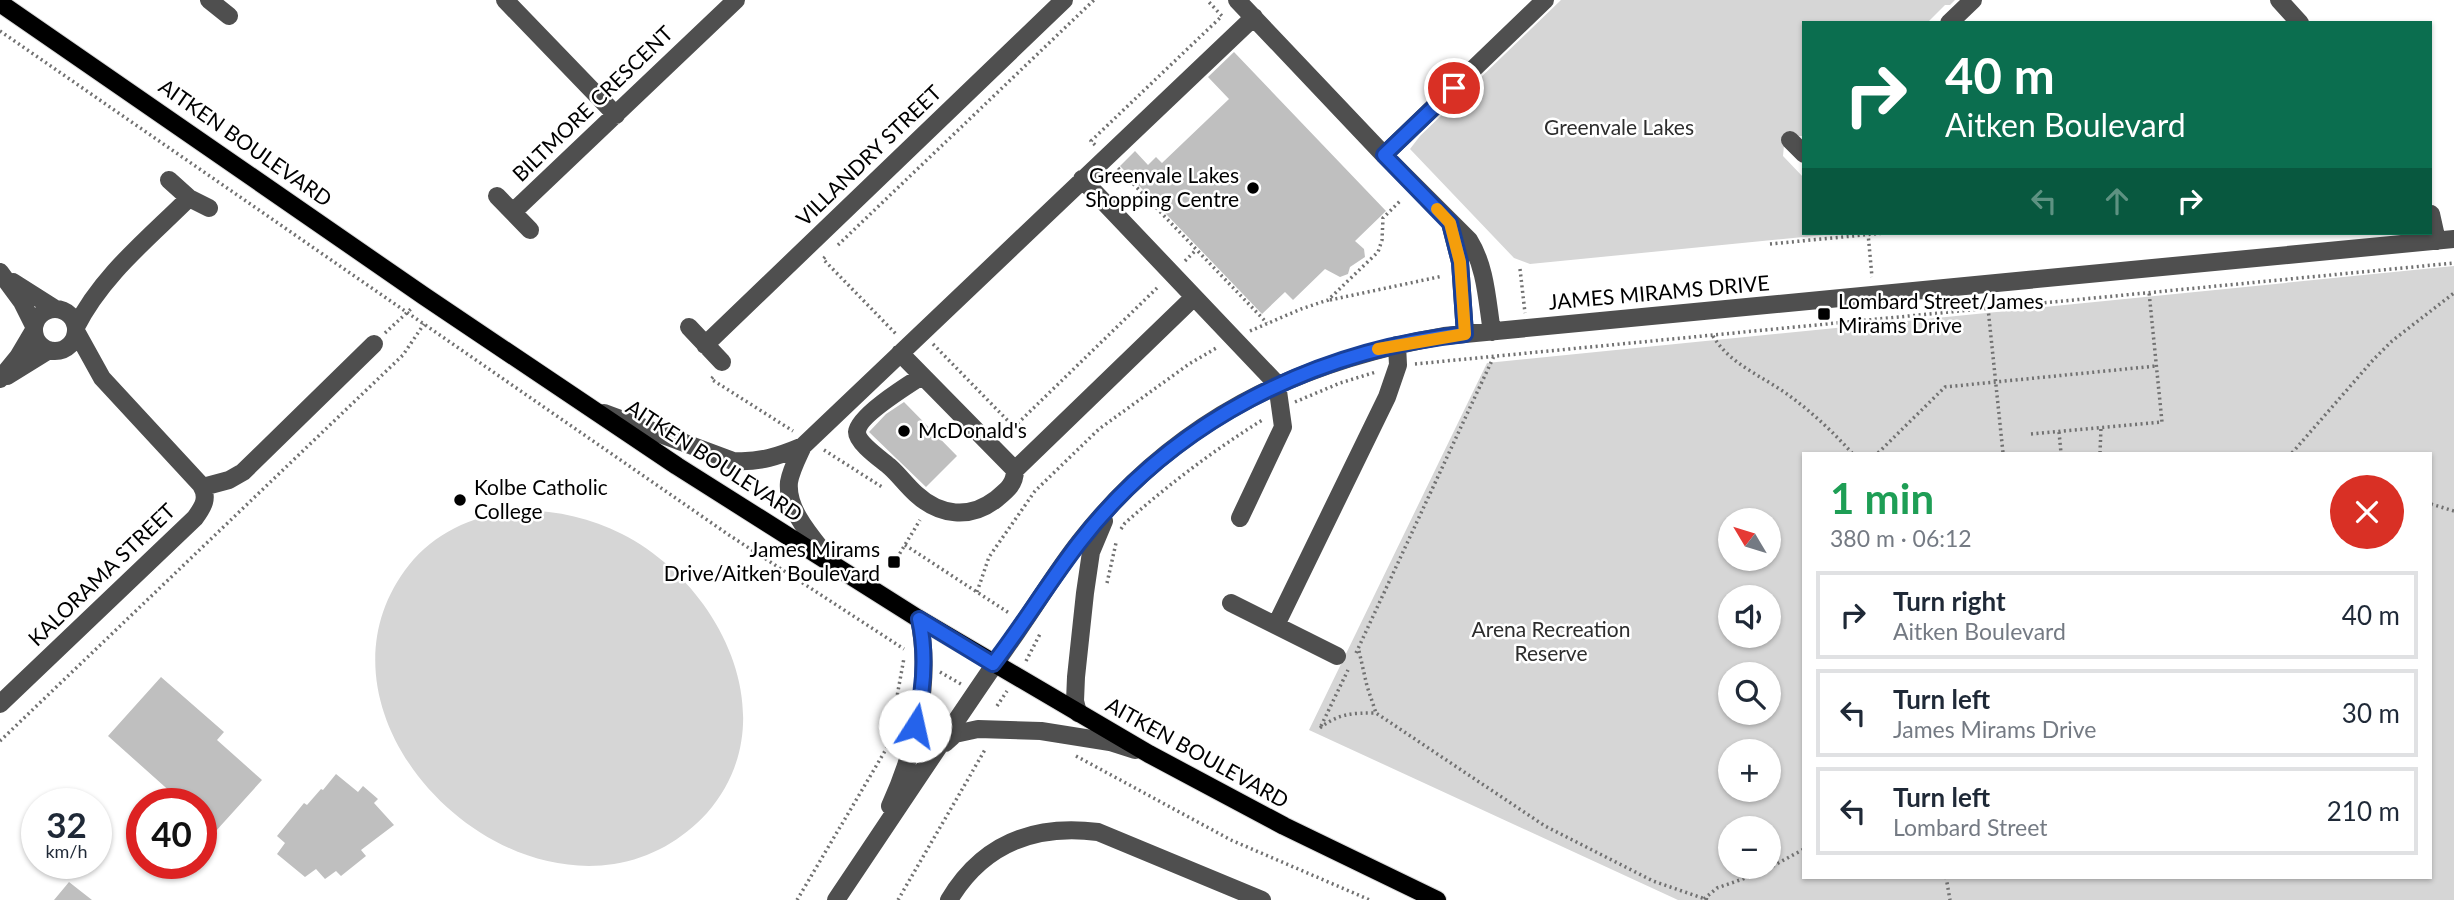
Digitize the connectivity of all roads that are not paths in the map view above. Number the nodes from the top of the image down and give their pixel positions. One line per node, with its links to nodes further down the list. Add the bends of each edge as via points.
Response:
1 (209, 0): 10 (street)
2 (505, 0): 14 (street)
3 (736, 0): 14 (street, BILTMORE CRESCENT)
4 (1064, 0): 39 (street, VILLANDRY STREET)
5 (1237, 0): 11 (street)
6 (1545, 0): 17 (street)
7 (1973, 0): 13 (street)
8 (2278, 0): 12 (street)
9 (0, 4): 48 (main road, AITKEN BOULEVARD)
10 (229, 16)
11 (1254, 17): 17 (street); 18 (street)
12 (2292, 20)
13 (1951, 21)
14 (616, 115): 23 (street, BILTMORE CRESCENT)
15 (1790, 139): 16 (street)
16 (1802, 153)
17 (1384, 155): 25 (street)
18 (1082, 179): 31 (street); 42 (street)
19 (169, 180): 21 (street)
20 (497, 196): 23 (street, BILTMORE CRESCENT)
21 (189, 198): 22 (street); 30 (street)
22 (209, 208)
23 (513, 212): 26 (street, BILTMORE CRESCENT)
24 (2432, 216): 28 (street)
25 (1450, 223): 36 (street, via 1478,254); 37 (street, via 1461,274)
26 (530, 230)
27 (2417, 238): 28 (street, JAMES MIRAMS DRIVE); 36 (street, JAMES MIRAMS DRIVE)
28 (2445, 240)
29 (2, 274): 32 (street); 34 (street)
30 (104, 281): 32 (street); 35 (street)
31 (1194, 297): 47 (street); 50 (street)
32 (57, 308): 34 (street, via 41,313); 35 (street, via 71,315)
33 (689, 327): 39 (street)
34 (34, 328): 41 (street, via 38,343); 46 (street)
35 (76, 329): 41 (street, via 66,348); 45 (street)
36 (1492, 332): 37 (street, JAMES MIRAMS DRIVE)
37 (1465, 334): 40 (street, JAMES MIRAMS DRIVE)
38 (374, 344): 51 (street, via 243,472)
39 (705, 345): 43 (street)
40 (1397, 345): 47 (street, JAMES MIRAMS DRIVE); 57 (street, via 1398,365 1387,397)
41 (51, 351): 45 (street, via 79,362); 46 (street)
42 (900, 353): 44 (street); 49 (street)
43 (722, 362)
44 (922, 376): 50 (street); 50 (street, via 890,396 857,430 860,439 924,507 993,501 1012,485)
45 (102, 379): 51 (street)
46 (0, 380)
47 (1277, 384): 52 (street, JAMES MIRAMS DRIVE, via 1176,445); 53 (street, via 1283,427)
48 (591, 408): 49 (street, via 733,461 776,458); 54 (main road, AITKEN BOULEVARD)
49 (803, 446): 54 (street, via 789,481 790,499)
50 (1015, 470)
51 (203, 487): 60 (street, KALORAMA STREET, via 203,508 195,518)
52 (1111, 505): 59 (street, JAMES MIRAMS DRIVE, via 1079,542); 61 (street, via 1089,565 1076,677)
53 (1240, 518)
54 (832, 563): 56 (main road, AITKEN BOULEVARD)
55 (1231, 603): 57 (street)
56 (919, 619): 59 (main road, AITKEN BOULEVARD); 64 (street, via 925,662 920,705 905,769)
57 (1276, 625): 58 (street)
58 (1337, 656)
59 (993, 664): 61 (main road, AITKEN BOULEVARD); 62 (street, JAMES MIRAMS DRIVE)
60 (0, 704)
61 (1078, 713): 63 (main road, AITKEN BOULEVARD)
62 (936, 752): 63 (street, via 963,731 1004,730 1099,740); 64 (street, JAMES MIRAMS DRIVE)
63 (1149, 754): 68 (main road, AITKEN BOULEVARD)
64 (867, 853): 65 (street)
65 (836, 900)
66 (949, 900): 67 (street, via 990,853 1013,840 1069,828 1098,832)
67 (1262, 900)
68 (1437, 900)

